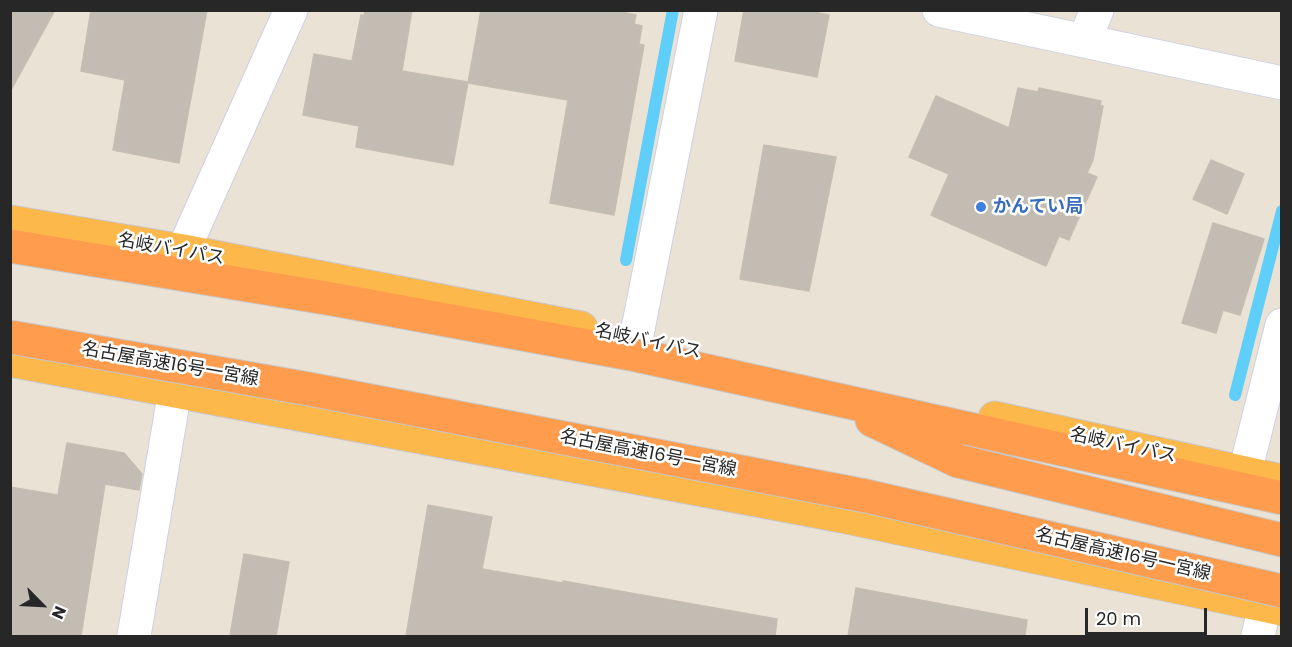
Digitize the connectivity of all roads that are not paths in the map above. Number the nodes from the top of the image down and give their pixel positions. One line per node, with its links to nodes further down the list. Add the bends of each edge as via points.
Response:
1 (291, 10): 9 (street)
2 (701, 10): 13 (street)
3 (939, 10): 5 (street)
4 (1097, 10): 5 (street)
5 (1084, 41): 6 (street)
6 (1281, 83)
7 (10, 222): 9 (highway, 名岐バイパス)
8 (10, 246): 16 (highway, via 620,352)
9 (183, 251): 13 (highway, 名岐バイパス)
10 (10, 323): 15 (highway, via 72,355)
11 (1281, 325): 17 (street)
12 (10, 337): 21 (highway, 名古屋高速16号一宮線, bridge, via 309,389 866,496)
13 (636, 339): 17 (highway, 名岐バイパス)
14 (10, 360): 15 (highway)
15 (175, 390): 21 (highway, via 842,516); 22 (street)
16 (819, 395): 19 (highway); 20 (highway, via 958,461)
17 (1245, 472): 18 (highway, 名岐バイパス)
18 (1281, 481)
19 (1281, 498)
20 (1281, 540)
21 (1271, 611)
22 (134, 636)

